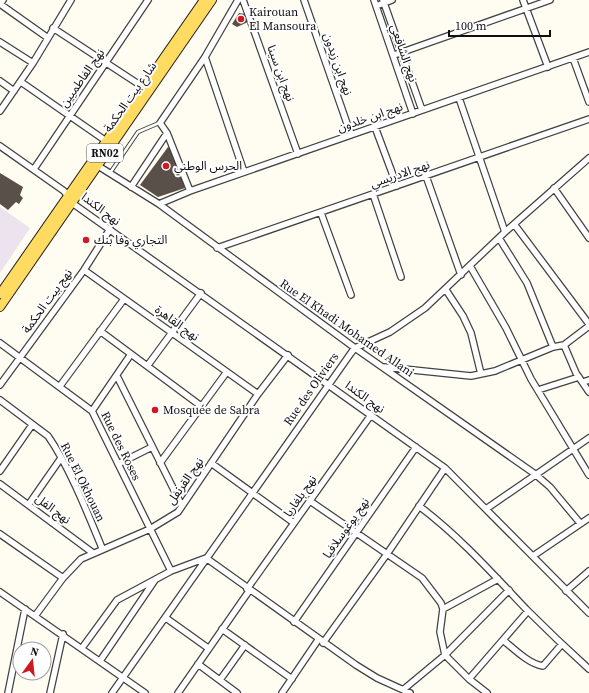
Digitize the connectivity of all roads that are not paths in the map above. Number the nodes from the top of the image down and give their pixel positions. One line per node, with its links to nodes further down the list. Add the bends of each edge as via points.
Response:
1 (3, 0): 14 (street)
2 (71, 0): 16 (street)
3 (148, 0): 25 (street, نهج الفاطميين)
4 (204, 0): 29 (main road, شارع بيت الحكمة / RN02)
5 (212, 0): 47 (main road, شارع بيت الحكمة / RN02)
6 (238, 0): 22 (street)
7 (243, 0): 44 (street, نهج ابن سينا)
8 (304, 0): 41 (street, نهج ابن زيدون)
9 (392, 0): 12 (street)
10 (523, 0): 15 (street)
11 (550, 0): 15 (street)
12 (384, 1): 13 (street); 19 (street, نهج الشافعي)
13 (375, 3): 21 (street, نهج الشافعي)
14 (0, 4): 17 (street)
15 (526, 9): 19 (street); 26 (street)
16 (53, 28): 17 (street); 25 (street)
17 (48, 38): 24 (street)
18 (0, 42): 24 (street)
19 (402, 52): 21 (street); 33 (street, نهج الشافعي)
20 (589, 52): 23 (street, نهج ابن خلدون)
21 (394, 55): 35 (street, نهج الشافعي)
22 (205, 57): 38 (street); 49 (street)
23 (573, 58): 26 (street, نهج ابن خلدون); 32 (street)
24 (33, 63): 28 (street)
25 (107, 63): 29 (street); 36 (street, نهج الفاطميين)
26 (548, 67): 31 (street, نهج ابن خلدون)
27 (0, 82): 30 (street)
28 (21, 82): 30 (street); 36 (street)
29 (143, 87): 42 (main road, شارع بيت الحكمة / RN02)
30 (14, 91): 34 (street)
31 (459, 98): 33 (street, نهج ابن خلدون); 45 (street)
32 (589, 102)
33 (422, 110): 35 (street, نهج ابن خلدون)
34 (0, 111)
35 (413, 114): 39 (street, نهج ابن خلدون)
36 (70, 116): 42 (street); 48 (street, نهج الفاطميين)
37 (589, 119): 45 (street, نهج الادريسي)
38 (160, 122): 40 (street); 50 (lane, via 138,132)
39 (375, 127): 41 (street, نهج ابن خلدون); 52 (street)
40 (167, 133): 53 (street); 55 (street)
41 (352, 135): 44 (street, نهج ابن خلدون)
42 (106, 141): 47 (main road, شارع بيت الحكمة / RN02)
43 (0, 146): 48 (street, نهج الكندا)
44 (298, 154): 49 (street, نهج ابن خلدون)
45 (478, 157): 51 (street, نهج الادريسي); 62 (street)
46 (589, 158): 54 (street, Rue des Oliviers)
47 (94, 164): 50 (street, Rue El Khadi Mohamed Allani); 57 (main road, شارع بيت الحكمة / RN02)
48 (34, 169): 57 (street, نهج الكندا)
49 (244, 172): 55 (street, نهج ابن خلدون)
50 (110, 173): 53 (street, Rue El Khadi Mohamed Allani)
51 (426, 176): 52 (street, نهج الادريسي); 68 (street)
52 (398, 186): 56 (street, نهج الادريسي)
53 (131, 187): 58 (street, Rue El Khadi Mohamed Allani)
54 (554, 188): 60 (street, Rue des Oliviers); 64 (street)
55 (190, 191): 58 (street, نهج ابن خلدون)
56 (373, 194): 59 (street, نهج الادريسي); 69 (street)
57 (70, 198): 61 (street, نهج الكندا, via 75,206); 72 (main road, شارع بيت الحكمة / RN02); 75 (main road, شارع بيت الحكمة / RN02)
58 (159, 204): 65 (street, Rue El Khadi Mohamed Allani)
59 (321, 213): 65 (street, نهج الادريسي); 73 (street)
60 (514, 224): 62 (street, Rue des Oliviers); 76 (street)
61 (110, 229): 67 (street, نهج بيت الحكمة); 71 (street, نهج الكندا)
62 (505, 232): 63 (street, Rue des Oliviers)
63 (499, 238): 66 (street, Rue des Oliviers); 81 (street, via 527,283)
64 (589, 238)
65 (217, 248): 82 (street, Rue El Khadi Mohamed Allani)
66 (470, 266): 68 (street, Rue des Oliviers); 86 (street, via 506,328)
67 (84, 270): 74 (street, نهج القاهرة); 85 (street, نهج بيت الحكمة)
68 (461, 275): 70 (street, Rue des Oliviers)
69 (401, 277)
70 (446, 290): 82 (street, Rue des Oliviers, via 390,332); 90 (street, via 471,333)
71 (201, 293): 78 (street); 84 (street, نهج الكندا)
72 (0, 294)
73 (351, 295)
74 (124, 299): 77 (street); 78 (street, نهج القاهرة)
75 (0, 307)
76 (589, 325): 80 (street)
77 (100, 331): 83 (street); 95 (street)
78 (171, 333): 87 (street); 89 (street, نهج القاهرة)
79 (0, 343): 85 (street, Rue des Roses)
80 (564, 345): 81 (street); 92 (street)
81 (553, 347): 86 (street)
82 (355, 348): 88 (street, Rue El Khadi Mohamed Allani); 93 (street, Rue des Oliviers)
83 (131, 354): 87 (street); 91 (street)
84 (288, 355): 93 (street, نهج الكندا); 98 (street, نهج القرنفل)
85 (19, 357): 94 (street, نهج بيت الحكمة); 95 (street, Rue des Roses)
86 (521, 361): 90 (street); 96 (street)
87 (148, 365): 100 (street)
88 (383, 367): 90 (street, via 460,376); 114 (street, Rue El Khadi Mohamed Allani)
89 (226, 372): 98 (street, نهج القاهرة); 100 (street)
90 (481, 374)
91 (117, 376): 101 (street); 105 (street)
92 (584, 380): 96 (street); 97 (street)
93 (328, 384): 102 (street, نهج الكندا); 117 (street, Rue des Oliviers)
94 (0, 385)
95 (60, 386): 101 (street, Rue des Roses)
96 (538, 390): 107 (street)
97 (589, 392)
98 (258, 394): 110 (street, نهج القرنفل)
99 (0, 400): 103 (street, Rue El Okhouan)
100 (201, 406): 109 (street)
101 (92, 411): 111 (street, Rue des Roses)
102 (371, 415): 106 (street, نهج الكندا); 118 (street, نهج بلغاريا)
103 (32, 424): 108 (street, Rue El Okhouan, via 48,436); 113 (street)
104 (589, 438): 107 (street)
105 (152, 447): 109 (street); 111 (street)
106 (416, 447): 112 (street, نهج الكندا); 127 (street, نهج يوغوسلافيا)
107 (573, 449): 114 (street); 115 (street)
108 (62, 458): 119 (street); 129 (street, Rue El Okhouan)
109 (160, 463): 120 (street)
110 (212, 463): 117 (street); 120 (street, نهج القرنفل)
111 (118, 464): 126 (street, Rue des Roses)
112 (445, 468): 121 (street); 122 (street, نهج الكندا)
113 (0, 470)
114 (535, 474): 122 (street); 125 (street, Rue El Khadi Mohamed Allani, via 550,487)
115 (589, 476)
116 (0, 484): 119 (street, نهج الفل)
117 (252, 491): 124 (street); 133 (street, Rue des Oliviers)
118 (310, 501): 124 (street, نهج بلغاريا); 127 (street)
119 (29, 504): 130 (street, نهج الفل)
120 (182, 506): 126 (street, نهج القرنفل, via 170,519)
121 (419, 506): 131 (street); 138 (street, via 445,526)
122 (486, 509): 132 (street, نهج الكندا)
123 (589, 518): 125 (street)
124 (294, 523): 139 (street, نهج بلغاريا)
125 (580, 523): 132 (street)
126 (150, 529): 129 (street, نهج القرنفل); 134 (street, Rue des Roses)
127 (356, 534): 131 (street); 149 (street, نهج يوغوسلافيا)
128 (0, 535): 136 (street)
129 (102, 548): 130 (street, نهج القرنفل)
130 (93, 553): 136 (street, نهج القرنفل, via 75,563)
131 (387, 554): 144 (street, via 422,578 438,596); 153 (street)
132 (534, 556): 141 (street, نهج الكندا)
133 (206, 558): 134 (street); 139 (street); 148 (street, Rue des Oliviers)
134 (171, 571): 137 (street)
135 (589, 571): 141 (street)
136 (63, 578): 147 (street, نهج القرنفل)
137 (155, 579): 156 (street, via 117,600); 159 (street)
138 (498, 579): 140 (street); 144 (street)
139 (248, 590): 149 (street); 150 (street, نهج بلغاريا)
140 (509, 590): 145 (street); 158 (street)
141 (566, 591): 146 (street, نهج الكندا)
142 (0, 592): 143 (street)
143 (25, 609): 147 (street); 167 (street)
144 (443, 609): 158 (street, via 440,632)
145 (528, 611): 152 (street); 154 (street)
146 (589, 613)
147 (35, 616): 151 (street)
148 (166, 618): 157 (street); 162 (street, Rue des Oliviers)
149 (294, 622): 153 (street)
150 (222, 629): 155 (street); 157 (street, نهج بلغاريا)
151 (63, 634): 156 (street); 168 (street)
152 (504, 640): 154 (street, via 528,659 543,666); 164 (street)
153 (321, 642): 163 (street); 166 (street, via 377,678)
154 (562, 644): 161 (street)
155 (245, 645): 163 (street); 165 (street)
156 (82, 648): 159 (street)
157 (208, 648): 160 (street, نهج بلغاريا)
158 (445, 655): 164 (street); 166 (street)
159 (100, 661): 162 (street)
160 (198, 664): 165 (street); 171 (street, نهج بلغاريا)
161 (589, 669)
162 (122, 678): 169 (street, Rue des Oliviers); 170 (street)
163 (292, 679): 173 (street)
164 (469, 679): 175 (street)
165 (220, 680): 172 (street)
166 (404, 689): 174 (street)
167 (8, 693)
168 (50, 693)
169 (112, 693)
170 (145, 693)
171 (178, 693)
172 (238, 693)
173 (282, 693)
174 (410, 693)
175 (487, 693)

